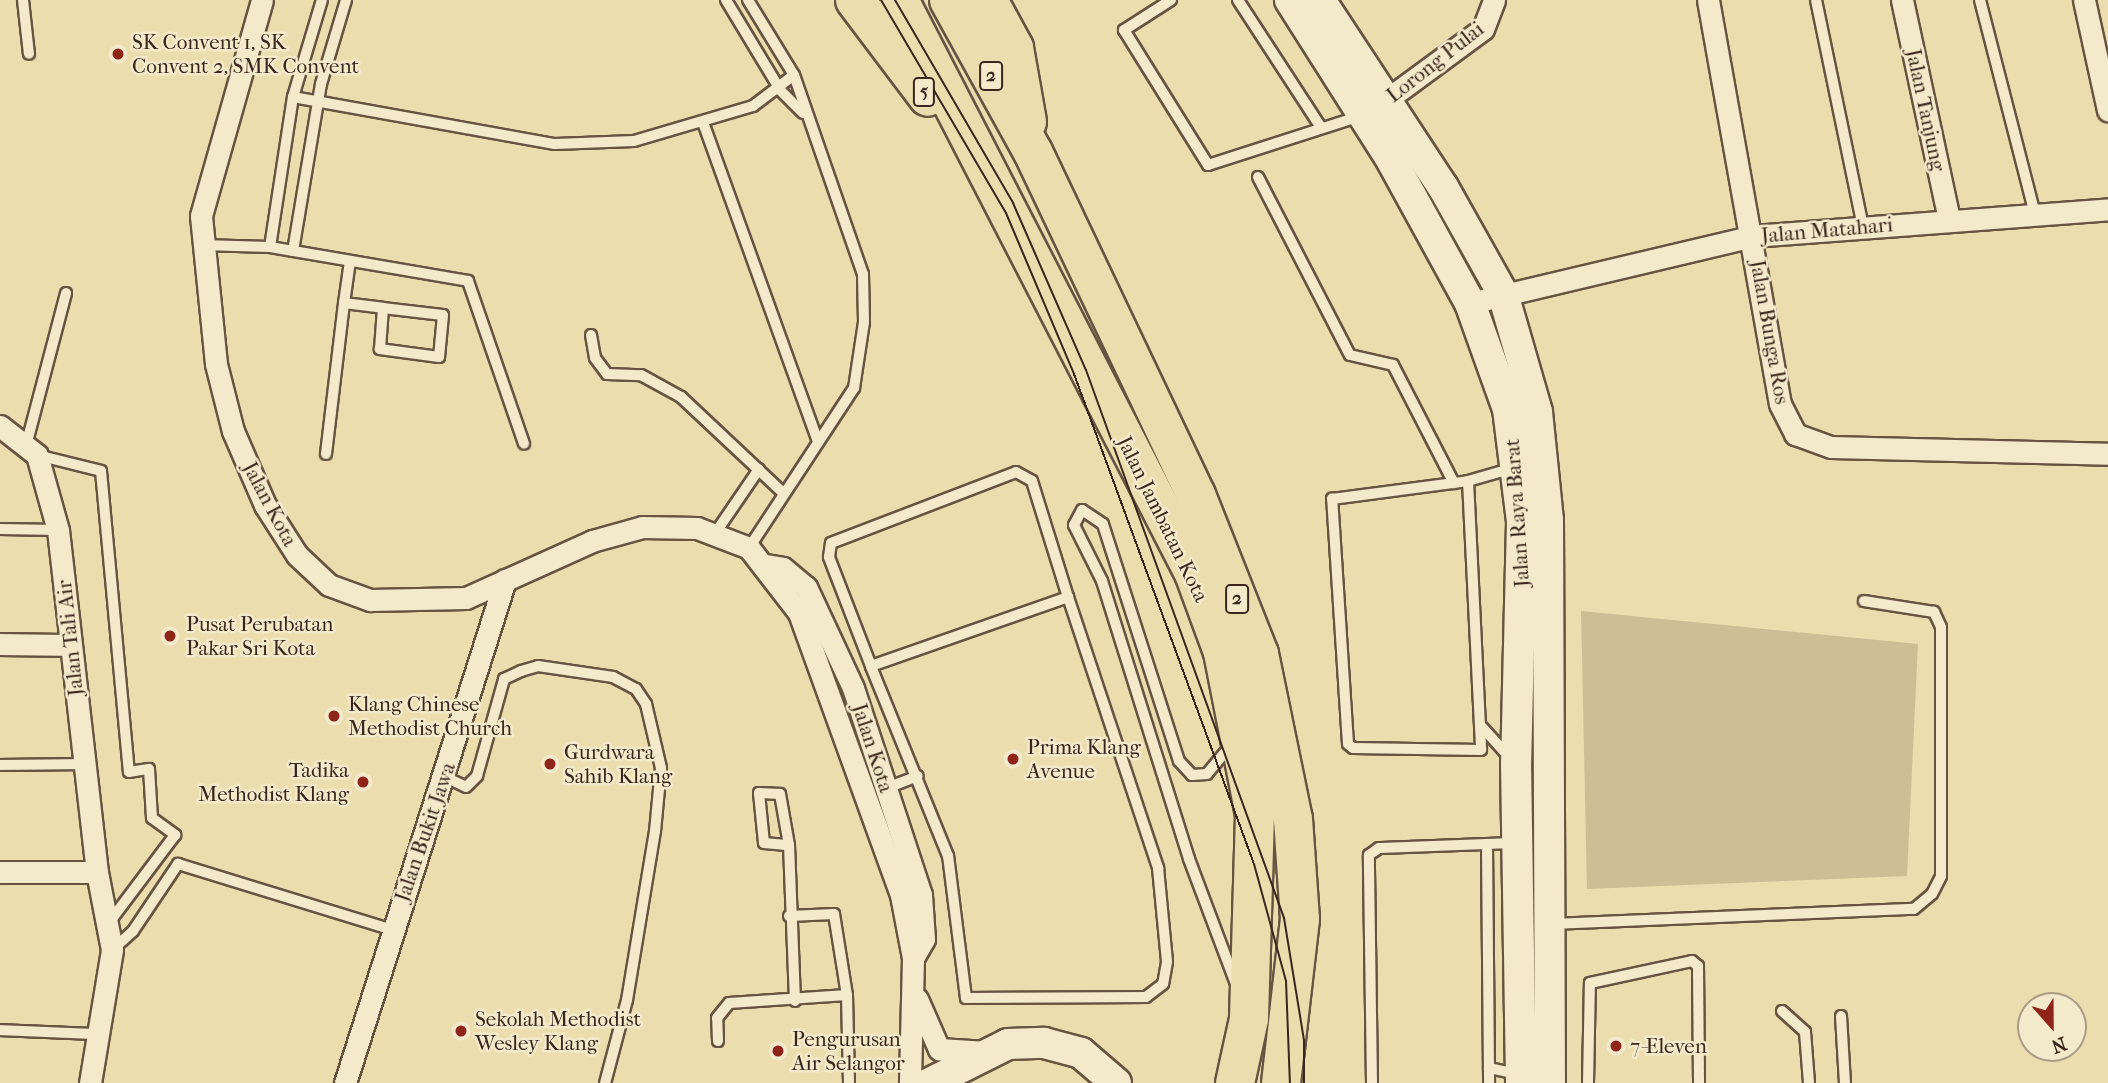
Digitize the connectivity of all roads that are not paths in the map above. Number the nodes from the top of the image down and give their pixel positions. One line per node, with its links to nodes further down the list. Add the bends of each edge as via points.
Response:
1 (23, 0): 21 (lane)
2 (261, 0): 39 (street, Jalan Kota, via 201,216)
3 (322, 0): 24 (lane)
4 (346, 0): 25 (lane)
5 (726, 0): 23 (lane)
6 (748, 0): 22 (lane)
7 (855, 0): 33 (highway, 5)
8 (899, 0): 33 (highway, Jalan Jambatan Kota / 2)
9 (949, 0): 31 (highway, 2)
10 (988, 0): 31 (highway, via 1014,48)
11 (1171, 0): 30 (lane, via 1124,30 1208,165)
12 (1238, 0): 30 (lane)
13 (1290, 0): 26 (main road, Jalan Raya Barat)
14 (1494, 0): 26 (street, Lorong Pulai, via 1483,29)
15 (1708, 0): 38 (street, Jalan Bunga Ros)
16 (1815, 0): 37 (lane)
17 (1902, 0): 36 (street, Jalan Tanjung)
18 (1980, 0): 35 (lane)
19 (2084, 0): 27 (street)
20 (1327, 5): 26 (main road, Jalan Raya Barat)
21 (29, 54)
22 (794, 75): 23 (lane); 28 (lane)
23 (781, 90): 28 (lane); 29 (lane)
24 (293, 97): 25 (lane); 40 (lane)
25 (317, 101): 29 (lane, via 555,144 634,141); 41 (lane)
26 (1376, 108): 30 (lane); 44 (main road, Jalan Raya Barat); 46 (main road, Jalan Raya Barat)
27 (2108, 110)
28 (803, 113): 50 (lane, via 863,274 864,322 854,388)
29 (704, 125): 50 (lane)
30 (1320, 126)
31 (1032, 152): 107 (highway, Jalan Jambatan Kota / 2, via 1196,495 1259,654 1293,819 1300,919)
32 (1258, 177): 58 (lane, via 1350,355 1393,365)
33 (992, 183): 71 (highway, Jalan Jambatan Kota / 2, via 1194,573 1223,652)
34 (2108, 209): 35 (street, Jalan Matahari)
35 (2035, 214): 36 (street, Jalan Matahari)
36 (1949, 220): 37 (street, Jalan Matahari)
37 (1863, 226): 38 (street, Jalan Matahari)
38 (1753, 236): 44 (street, Jalan Matahari); 54 (street, Jalan Bunga Ros, via 1780,404 1802,438 1831,447)
39 (201, 245): 40 (lane); 64 (street, Jalan Kota, via 216,364 233,431 297,555 330,584 370,600 466,598)
40 (270, 247): 41 (lane)
41 (293, 251): 42 (lane)
42 (350, 261): 45 (lane); 51 (lane, via 468,281)
43 (66, 292): 52 (lane)
44 (1503, 294): 46 (street, Jalan Matahari); 55 (main road, Jalan Raya Barat, via 1537,412)
45 (344, 303): 47 (lane); 53 (lane)
46 (1470, 303): 55 (main road, Jalan Raya Barat)
47 (383, 308): 47 (lane, via 443,315 439,356 380,349)
48 (591, 335): 56 (lane, via 594,358 607,374 641,375 681,397)
49 (0, 425): 52 (street)
50 (818, 442): 59 (lane)
51 (524, 444)
52 (32, 448): 61 (street, Jalan Tali Air); 84 (lane, via 101,471 129,772 149,769 152,818 175,835)
53 (326, 454)
54 (2108, 454)
55 (1530, 465): 57 (lane); 72 (main road, Jalan Raya Barat); 83 (main road, Jalan Raya Barat, via 1548,520)
56 (759, 469): 59 (lane); 62 (lane)
57 (1468, 481): 58 (lane); 70 (lane)
58 (1454, 483): 70 (lane, via 1332,499 1348,744 1481,750)
59 (782, 492): 63 (lane)
60 (0, 529): 61 (lane)
61 (58, 530): 68 (street, Jalan Tali Air)
62 (716, 532): 63 (street, Jalan Kota); 64 (street, Jalan Kota, via 642,527 592,541)
63 (749, 548): 77 (street, Jalan Kota, via 766,565 806,587)
64 (505, 580): 76 (street, Jalan Bukit Jawa)
65 (1068, 597): 69 (lane); 69 (lane, via 1032,481 1016,472 831,543 829,557); 75 (lane, via 1158,868 1167,962 1163,984 1146,997 966,998 948,856)
66 (1864, 601): 83 (lane, via 1934,612 1941,627 1941,876 1932,894 1914,909)
67 (0, 644): 68 (street)
68 (70, 645): 73 (street, Jalan Tali Air)
69 (871, 666): 75 (lane)
70 (1482, 727): 72 (lane)
71 (1242, 731): 92 (highway, Jalan Jambatan Kota / 2, via 1255,829); 92 (lane, via 1207,774 1192,775 1179,761 1102,524 1083,510 1074,525 1102,581 1189,859)
72 (1516, 763): 78 (main road, Jalan Raya Barat)
73 (84, 764): 74 (lane); 81 (street, Jalan Tali Air)
74 (0, 765)
75 (918, 776): 77 (lane)
76 (445, 777): 85 (street, Jalan Bukit Jawa); 101 (lane, via 466,787 477,776 504,679 520,671 538,666 613,677 636,689 646,704 661,768 655,831 626,1000)
77 (877, 792): 87 (street, Jalan Kota, via 913,958)
78 (1502, 843): 83 (main road, Jalan Raya Barat); 97 (lane); 108 (lane, via 1379,848 1369,855)
79 (789, 845): 79 (lane, via 764,843 760,793 780,794); 82 (lane)
80 (0, 872): 81 (street)
81 (97, 872): 84 (street, Jalan Tali Air)
82 (789, 916): 88 (lane, via 834,914 839,922); 89 (lane)
83 (1534, 923): 98 (main road, Jalan Raya Barat); 110 (main road, Jalan Raya Barat)
84 (107, 924): 86 (street, Jalan Tali Air)
85 (391, 930): 86 (lane, via 178,864 133,931); 100 (street, Jalan Bukit Jawa)
86 (112, 950): 94 (street)
87 (912, 984): 96 (street, via 939,1049); 103 (street, Jalan Kota)
88 (847, 995): 89 (lane); 102 (lane)
89 (795, 1000): 95 (lane, via 729,1003 717,1018)
90 (1782, 1011): 113 (lane, via 1805,1032)
91 (1841, 1016): 114 (lane)
92 (1249, 1019): 106 (highway, Jalan Jambatan Kota / 2)
93 (0, 1030): 94 (lane)
94 (95, 1034): 99 (street)
95 (718, 1041)
96 (987, 1052): 104 (main road); 105 (main road, via 1044,1043 1081,1053)
97 (1489, 1068): 98 (lane); 109 (lane)
98 (1521, 1079)
99 (90, 1083)
100 (345, 1083)
101 (605, 1083)
102 (849, 1083)
103 (910, 1083)
104 (930, 1083)
105 (1116, 1083)
106 (1235, 1083)
107 (1281, 1083)
108 (1372, 1083)
109 (1489, 1083)
110 (1550, 1083)
111 (1588, 1083): 112 (lane, via 1590,983 1692,961 1698,966)
112 (1699, 1083)
113 (1809, 1083)
114 (1845, 1083)

